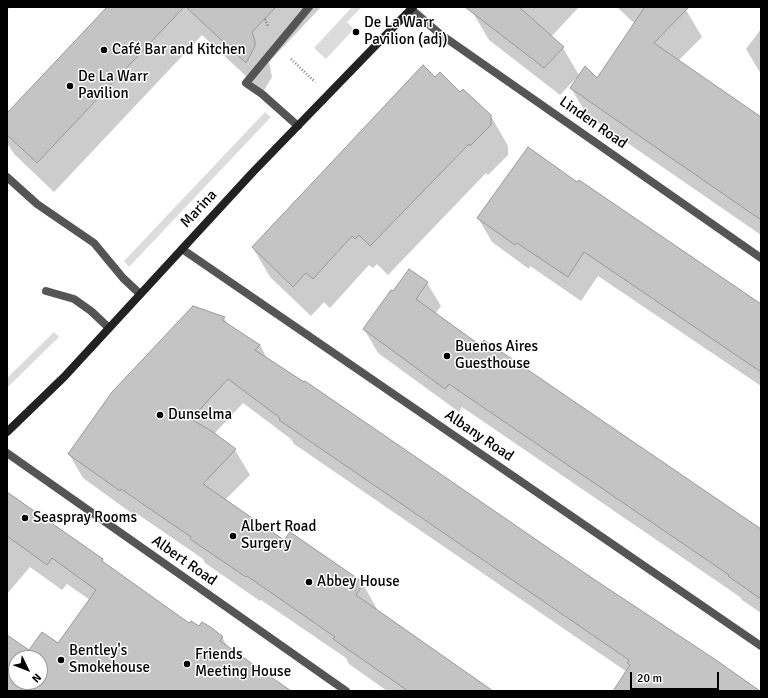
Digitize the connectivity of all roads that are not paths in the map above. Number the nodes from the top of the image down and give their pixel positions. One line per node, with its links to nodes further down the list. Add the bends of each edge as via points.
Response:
1 (309, 7): 3 (street, via 246,83)
2 (412, 8): 3 (main road, Marina); 6 (street, Linden Road, via 440,34)
3 (298, 126): 5 (main road, Marina)
4 (7, 177): 8 (street, via 37,204 94,243)
5 (182, 249): 8 (main road, Marina); 12 (street, Albany Road)
6 (761, 258)
7 (46, 291): 9 (street, via 74,298)
8 (140, 294): 9 (main road, Marina)
9 (109, 328): 10 (main road, Marina, via 64,377)
10 (7, 432)
11 (7, 453): 13 (street, Albert Road)
12 (761, 646)
13 (346, 691)

